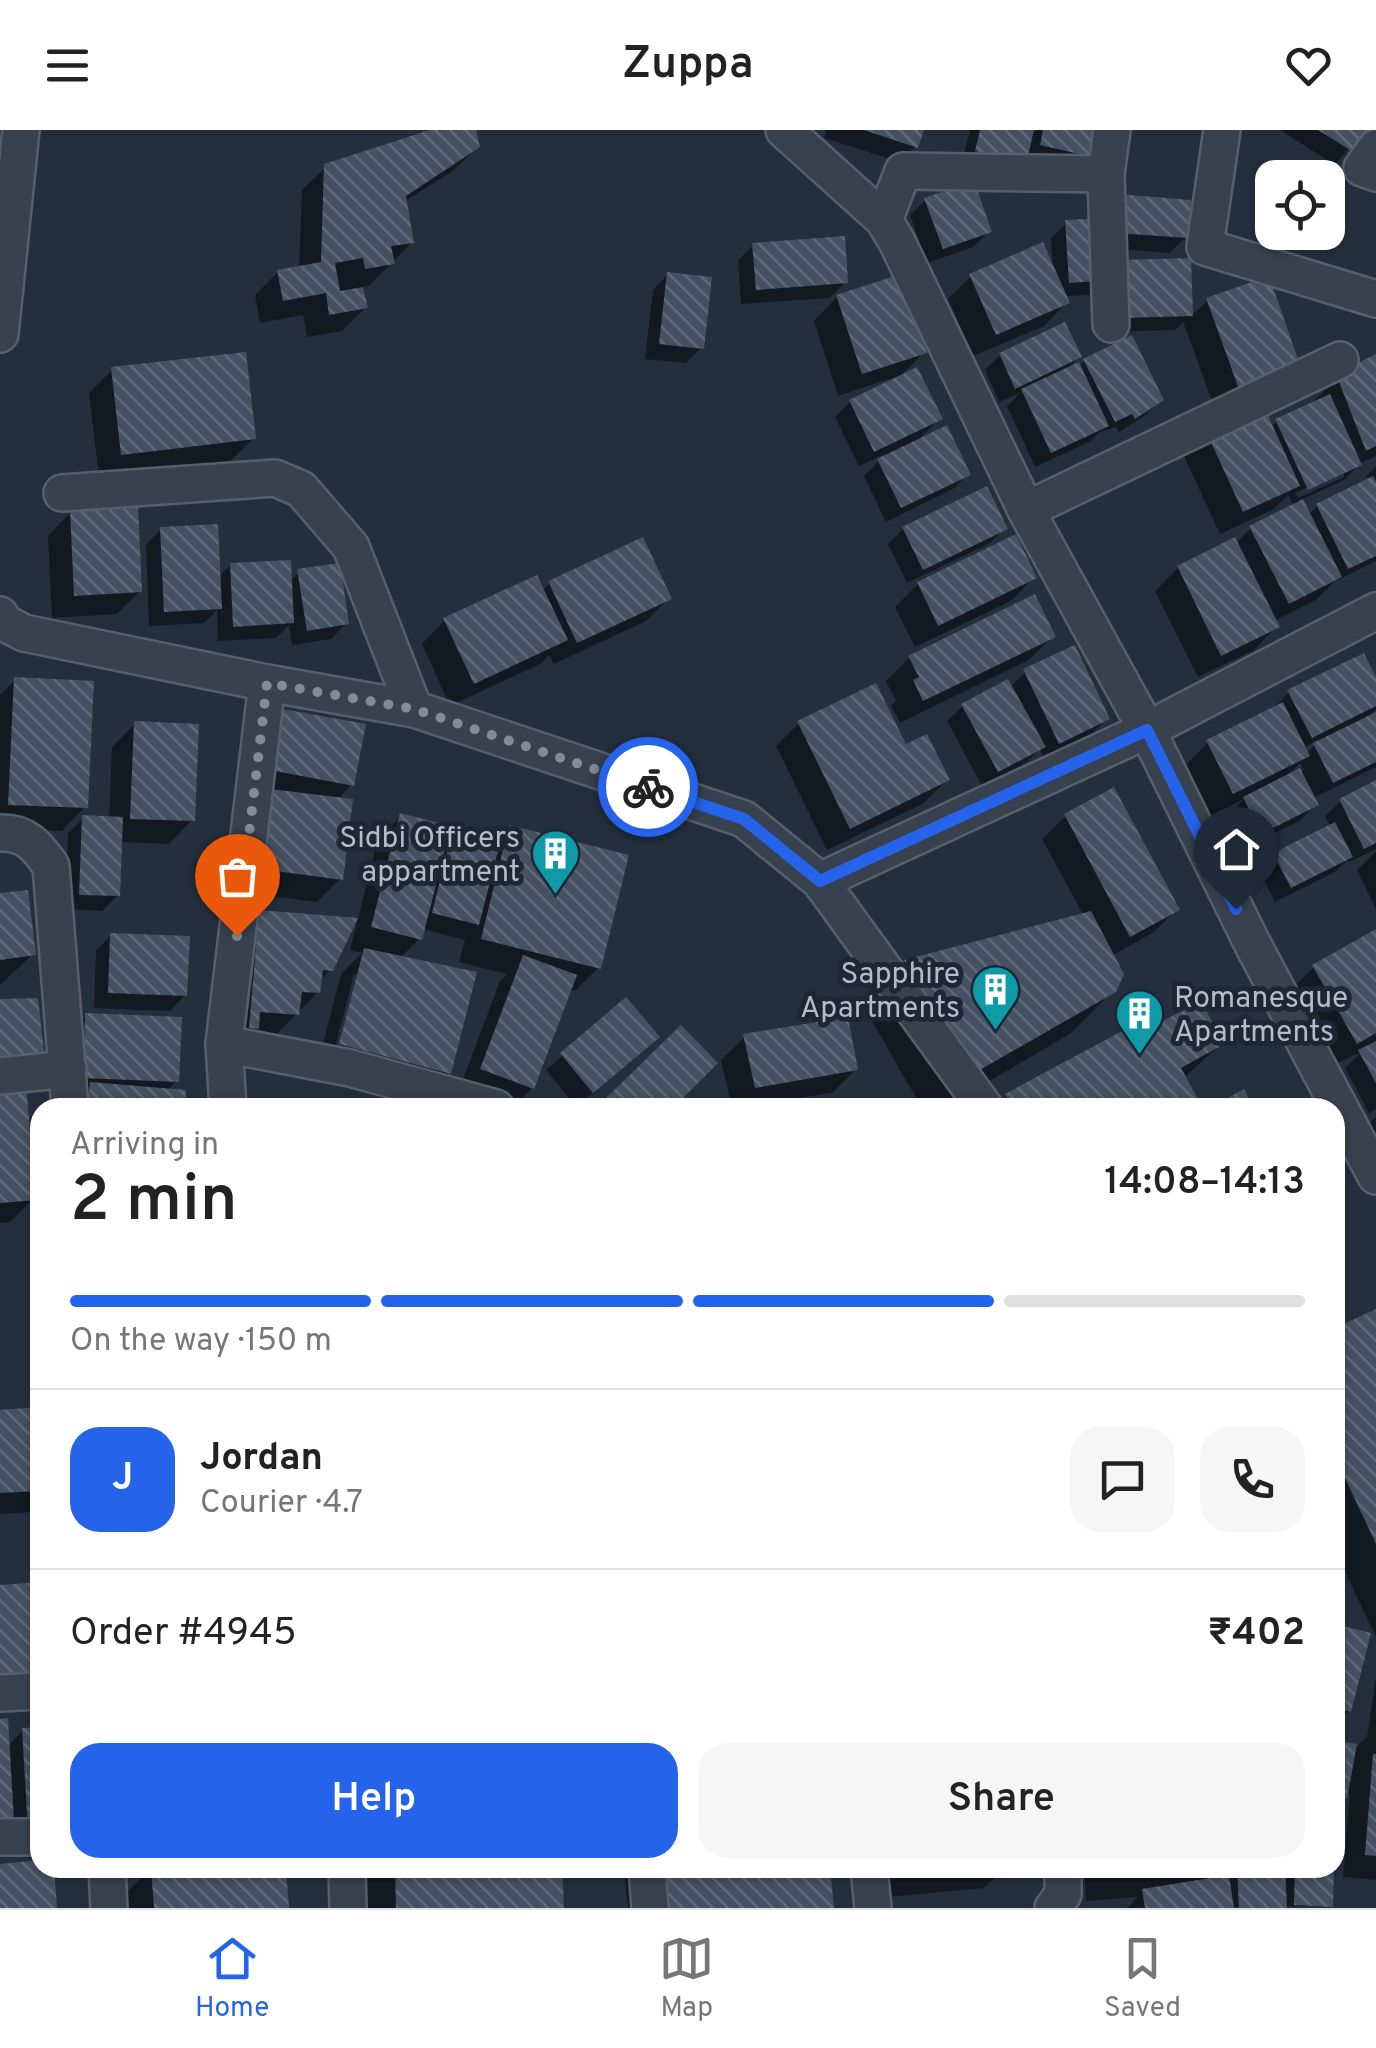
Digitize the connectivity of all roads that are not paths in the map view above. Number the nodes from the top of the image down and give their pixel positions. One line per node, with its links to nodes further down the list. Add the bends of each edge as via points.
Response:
1 (22, 130): 11 (street)
2 (1112, 130): 7 (street)
3 (1222, 130): 9 (street, via 1204,247)
4 (793, 133): 8 (street)
5 (1376, 148): 6 (street, via 1362,168)
6 (1376, 173)
7 (1106, 174): 8 (street, via 903,171); 10 (street)
8 (884, 220): 14 (street)
9 (1376, 299)
10 (1111, 324)
11 (0, 334)
12 (1340, 360): 14 (street)
13 (62, 493): 18 (street, via 275,478 301,488 351,547)
14 (1026, 510): 19 (street)
15 (0, 614): 17 (street, via 24,634)
16 (1372, 623): 19 (street)
17 (267, 683): 18 (street); 22 (street)
18 (414, 709): 21 (street, via 744,819)
19 (1147, 730): 21 (street); 29 (street)
20 (0, 834): 23 (street, via 34,841 50,866)
21 (820, 881): 28 (street)
22 (224, 1044): 26 (street); 27 (street)
23 (68, 1069): 24 (street); 25 (street)
24 (0, 1076)
25 (69, 1098)
26 (227, 1098)
27 (460, 1098)
28 (978, 1098)
29 (1334, 1098)
30 (1345, 1118): 31 (street)
31 (1376, 1176)
32 (30, 1691): 33 (street)
33 (0, 1692)
34 (0, 1837): 35 (street)
35 (30, 1837)
36 (107, 1878): 41 (street)
37 (347, 1878): 42 (street)
38 (648, 1878): 43 (street)
39 (871, 1878): 44 (street)
40 (1063, 1878): 45 (street, via 1063,1894)
41 (109, 1908)
42 (348, 1908)
43 (650, 1908)
44 (873, 1908)
45 (1053, 1908)

